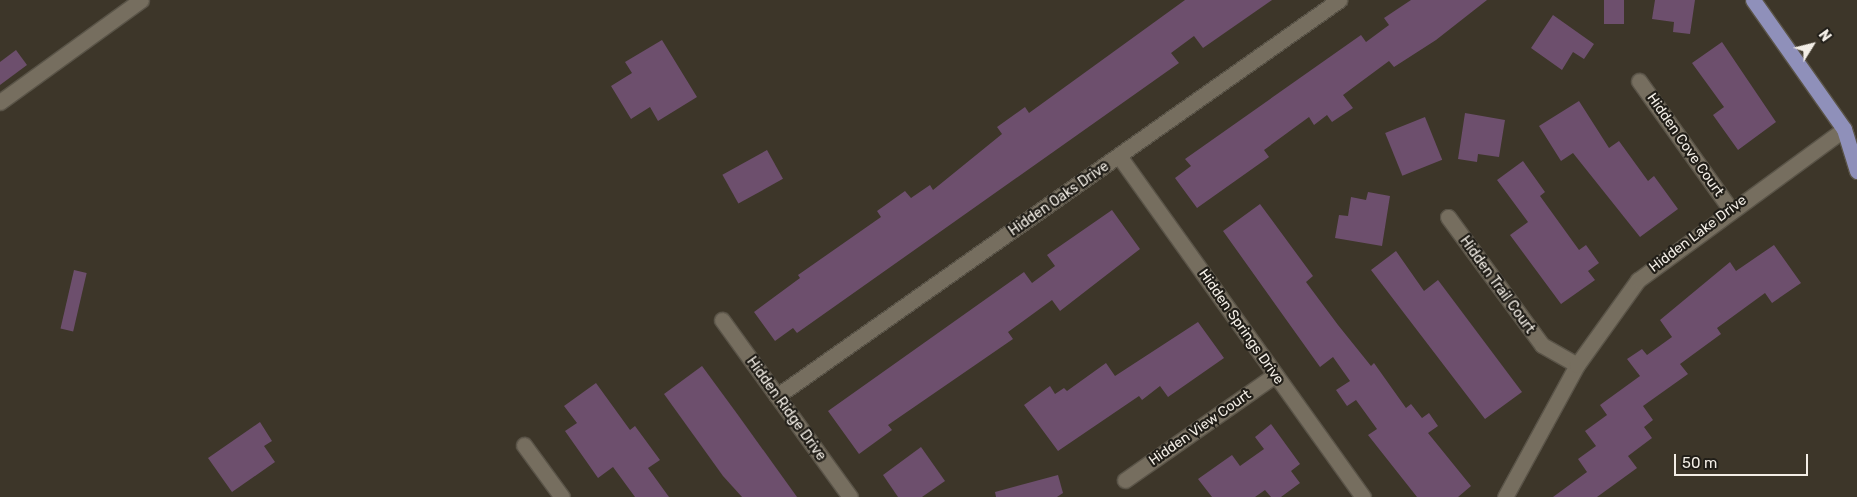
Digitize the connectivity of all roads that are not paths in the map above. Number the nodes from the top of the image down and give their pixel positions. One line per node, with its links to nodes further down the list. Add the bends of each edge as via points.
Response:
1 (141, 0): 5 (street)
2 (1339, 0): 7 (street, Hidden Oaks Drive)
3 (1752, 0): 6 (main road)
4 (1639, 81): 9 (street, Hidden Cove Court)
5 (0, 102)
6 (1850, 132): 8 (main road); 9 (street, Hidden Lake Drive)
7 (1119, 156): 13 (street, Hidden Springs Drive); 14 (street, Hidden Oaks Drive)
8 (1857, 171)
9 (1731, 210): 12 (street, Hidden Lake Drive, via 1638,280)
10 (1448, 217): 12 (street, Hidden Trail Court, via 1542,345)
11 (722, 320): 14 (street, Hidden Ridge Drive)
12 (1577, 365): 20 (street, Hidden Lake Drive)
13 (1274, 375): 16 (street, Hidden View Court); 19 (street, Hidden Springs Drive)
14 (777, 396): 18 (street, Hidden Ridge Drive)
15 (524, 445): 17 (street)
16 (1125, 480)
17 (562, 497)
18 (850, 497)
19 (1363, 497)
20 (1505, 497)

